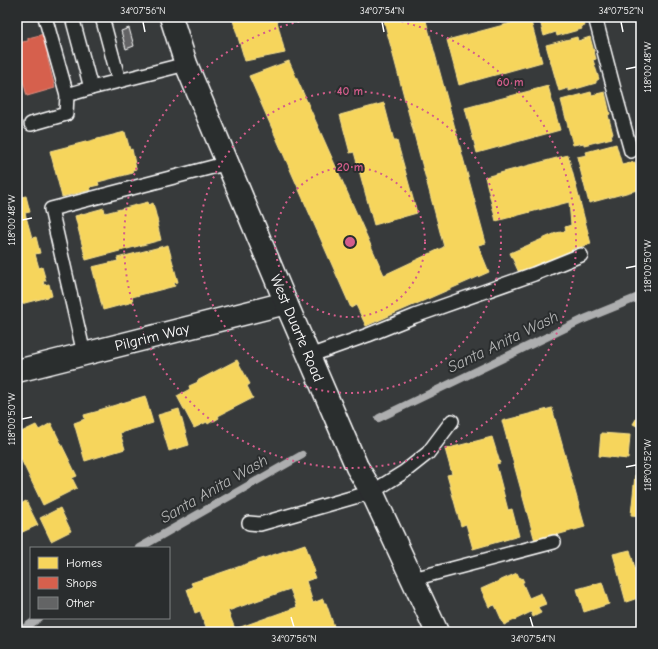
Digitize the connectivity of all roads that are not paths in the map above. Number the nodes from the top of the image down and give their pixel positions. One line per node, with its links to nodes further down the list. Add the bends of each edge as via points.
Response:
1 (45, 17): 9 (lane)
2 (72, 17): 8 (lane)
3 (102, 17): 7 (lane)
4 (171, 17): 6 (main road, West Duarte Road)
5 (595, 17): 11 (lane)
6 (186, 64): 7 (lane); 12 (main road, West Duarte Road)
7 (119, 81): 8 (lane)
8 (91, 88): 9 (lane)
9 (67, 96): 10 (lane, via 66,114)
10 (31, 124)
11 (631, 151)
12 (228, 163): 14 (main road, West Duarte Road); 15 (lane, via 51,209)
13 (581, 255): 16 (lane)
14 (286, 303): 15 (main road, Pilgrim Way); 16 (main road, West Duarte Road)
15 (84, 354): 17 (main road, Pilgrim Way)
16 (309, 356): 19 (main road, West Duarte Road, via 357,468)
17 (17, 370)
18 (452, 421): 19 (lane, via 428,454)
19 (372, 492): 20 (lane, via 260,524); 22 (main road, West Duarte Road)
20 (249, 524)
21 (554, 542): 22 (lane)
22 (413, 579): 23 (main road, West Duarte Road)
23 (437, 632)

